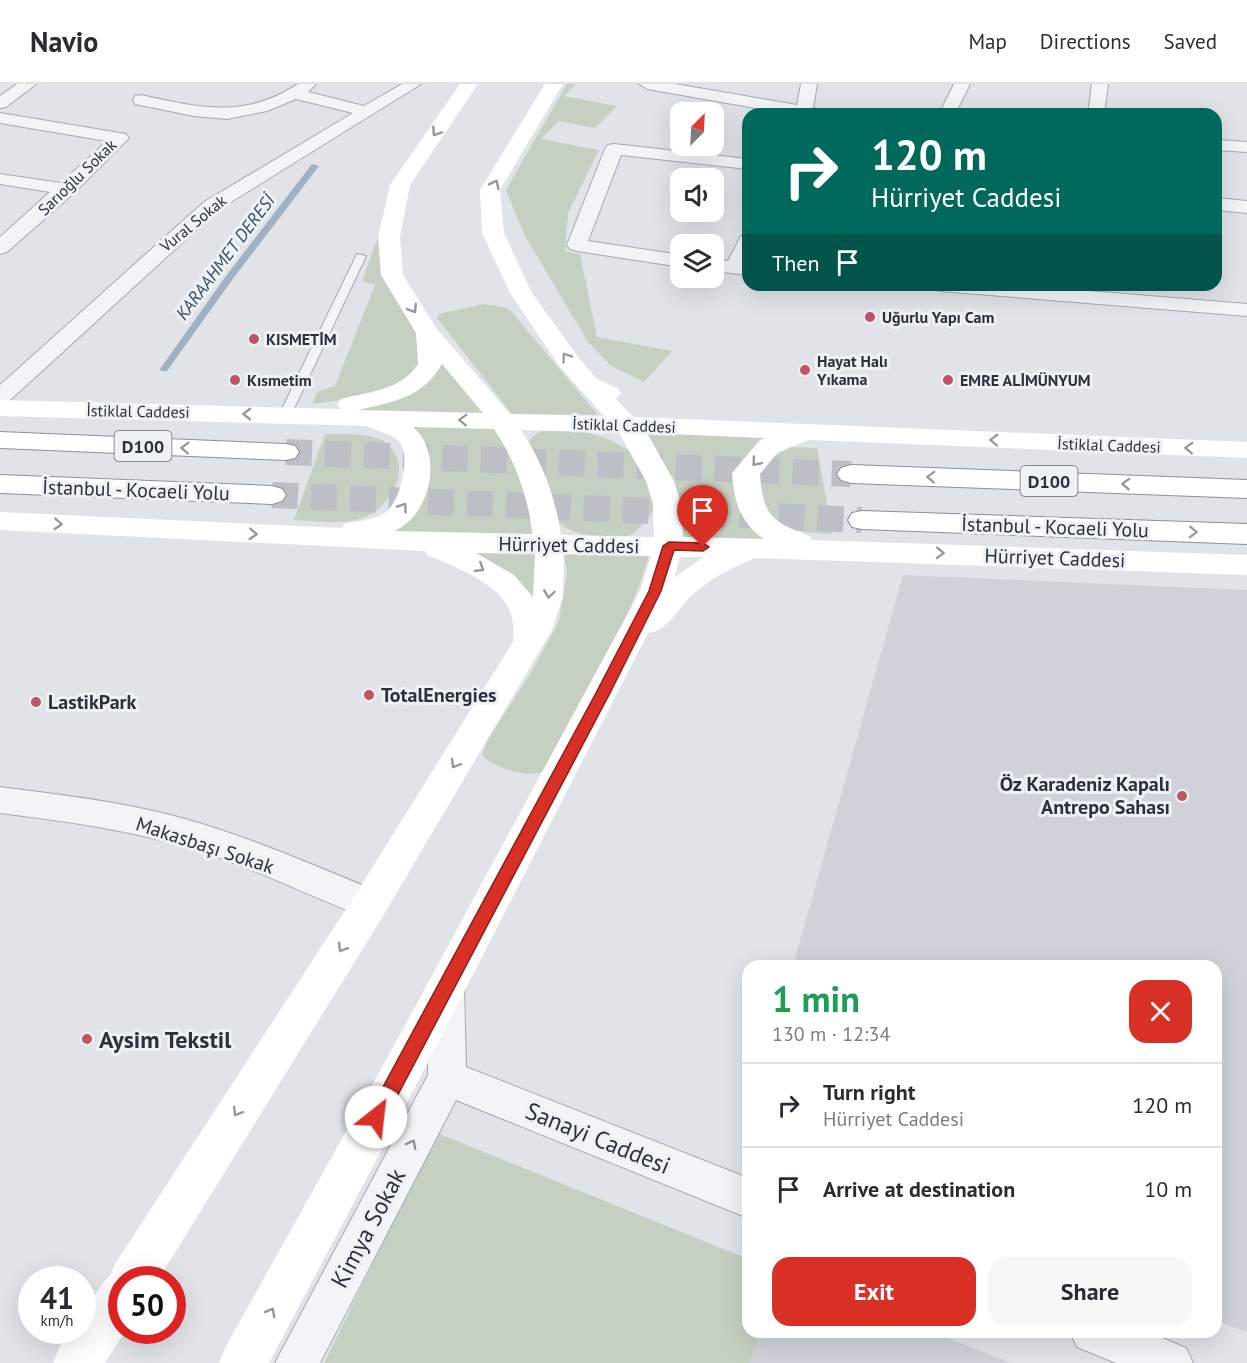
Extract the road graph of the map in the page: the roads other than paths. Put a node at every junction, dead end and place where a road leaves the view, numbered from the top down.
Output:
1 (28, 84) edge
2 (413, 84) edge
3 (469, 84) edge
4 (554, 84) edge
5 (647, 84) edge
6 (809, 84) edge
7 (962, 84) edge
8 (1100, 84) edge
9 (301, 89) edge
10 (141, 99) dead end
11 (0, 103) edge
12 (777, 108) edge
13 (809, 108) edge
14 (950, 108) edge
15 (1097, 108) edge
16 (368, 112) junction
17 (0, 117) edge
18 (1222, 145) edge
19 (1247, 147) edge
20 (742, 163) edge
21 (0, 179) edge
22 (67, 189) junction
23 (1222, 205) edge
24 (1247, 207) edge
25 (0, 248) edge
26 (742, 250) edge
27 (361, 256) dead end
28 (670, 259) edge
29 (732, 268) edge
30 (1013, 291) edge
31 (1247, 310) edge
32 (428, 333) junction
33 (588, 384) junction
34 (0, 397) edge
35 (0, 408) edge
36 (285, 415) junction
37 (366, 417) junction
38 (562, 423) junction
39 (730, 429) junction
40 (804, 433) junction
41 (509, 434) junction
42 (635, 438) junction
43 (0, 441) edge
44 (1247, 450) edge
45 (286, 452) tunnel mouth
46 (851, 474) tunnel mouth
47 (0, 484) edge
48 (1247, 489) edge
49 (272, 495) tunnel mouth
50 (667, 504) junction
51 (862, 520) tunnel mouth
52 (0, 521) edge
53 (546, 529) junction
54 (1247, 534) edge
55 (290, 536) junction
56 (406, 540) junction
57 (0, 542) edge
58 (624, 546) junction
59 (669, 546) junction
60 (766, 548) junction
61 (819, 550) junction
62 (1247, 565) edge
63 (529, 644) junction
64 (618, 664) junction
65 (0, 801) edge
66 (370, 904) junction
67 (446, 988) junction
68 (447, 1078) junction
69 (742, 1196) edge
70 (140, 1266) edge
71 (108, 1316) edge
72 (1107, 1338) edge
73 (77, 1363) edge
74 (243, 1363) edge
75 (297, 1363) edge
76 (1171, 1363) edge

1 - 11 street
2 - 16 street, Vural Sokak
3 -> 32 main road
33 -> 4 main road
5 - 12 street
6 - 13 street
7 - 14 street
8 - 15 street
9 - 10 street
9 - 16 street
16 - 34 street, Vural Sokak
17 - 22 street, Sarıoğlu Sokak
18 - 19 street
20 - 28 street
21 - 22 street
22 - 25 street, Sarıoğlu Sokak
23 - 24 street
26 - 29 street
27 - 36 lane
30 - 31 street
32 - 36 main road
32 - 41 main road
33 - 39 main road
33 - 42 main road
36 -> 35 main road, İstiklal Caddesi
36 - 37 main road, İstiklal Caddesi
41 -> 37 main road, İstiklal Caddesi
55 -> 37 main road
38 - 41 main road
38 - 42 main road, İstiklal Caddesi
38 - 42 main road
39 - 40 main road, İstiklal Caddesi
39 - 42 main road, İstiklal Caddesi
44 -> 40 main road, İstiklal Caddesi
40 -> 61 main road
41 - 53 main road
42 - 50 main road
45 -> 43 main road, D100
48 -> 46 main road, D100
47 - 49 main road, İstanbul - Kocaeli Yolu / D100
50 - 58 main road
50 - 59 main road
51 -> 54 main road, İstanbul - Kocaeli Yolu
52 -> 55 main road, Hürriyet Caddesi
53 - 56 main road, Hürriyet Caddesi
53 - 58 main road, Hürriyet Caddesi
53 -> 63 main road
55 - 56 main road, Hürriyet Caddesi
56 - 57 main road
56 -> 63 main road
58 - 59 main road, Hürriyet Caddesi
59 - 60 main road, Hürriyet Caddesi
59 - 64 main road
60 - 61 main road, Hürriyet Caddesi
60 - 64 main road
61 -> 62 main road, Hürriyet Caddesi
63 -> 66 main road
64 - 67 main road
65 - 66 street, Makasbaşı Sokak
66 -> 70 main road
67 - 68 street, Kimya Sokak
74 -> 67 main road
68 - 69 street, Sanayi Caddesi
75 -> 68 street, Kimya Sokak
71 - 73 main road
72 - 76 street

